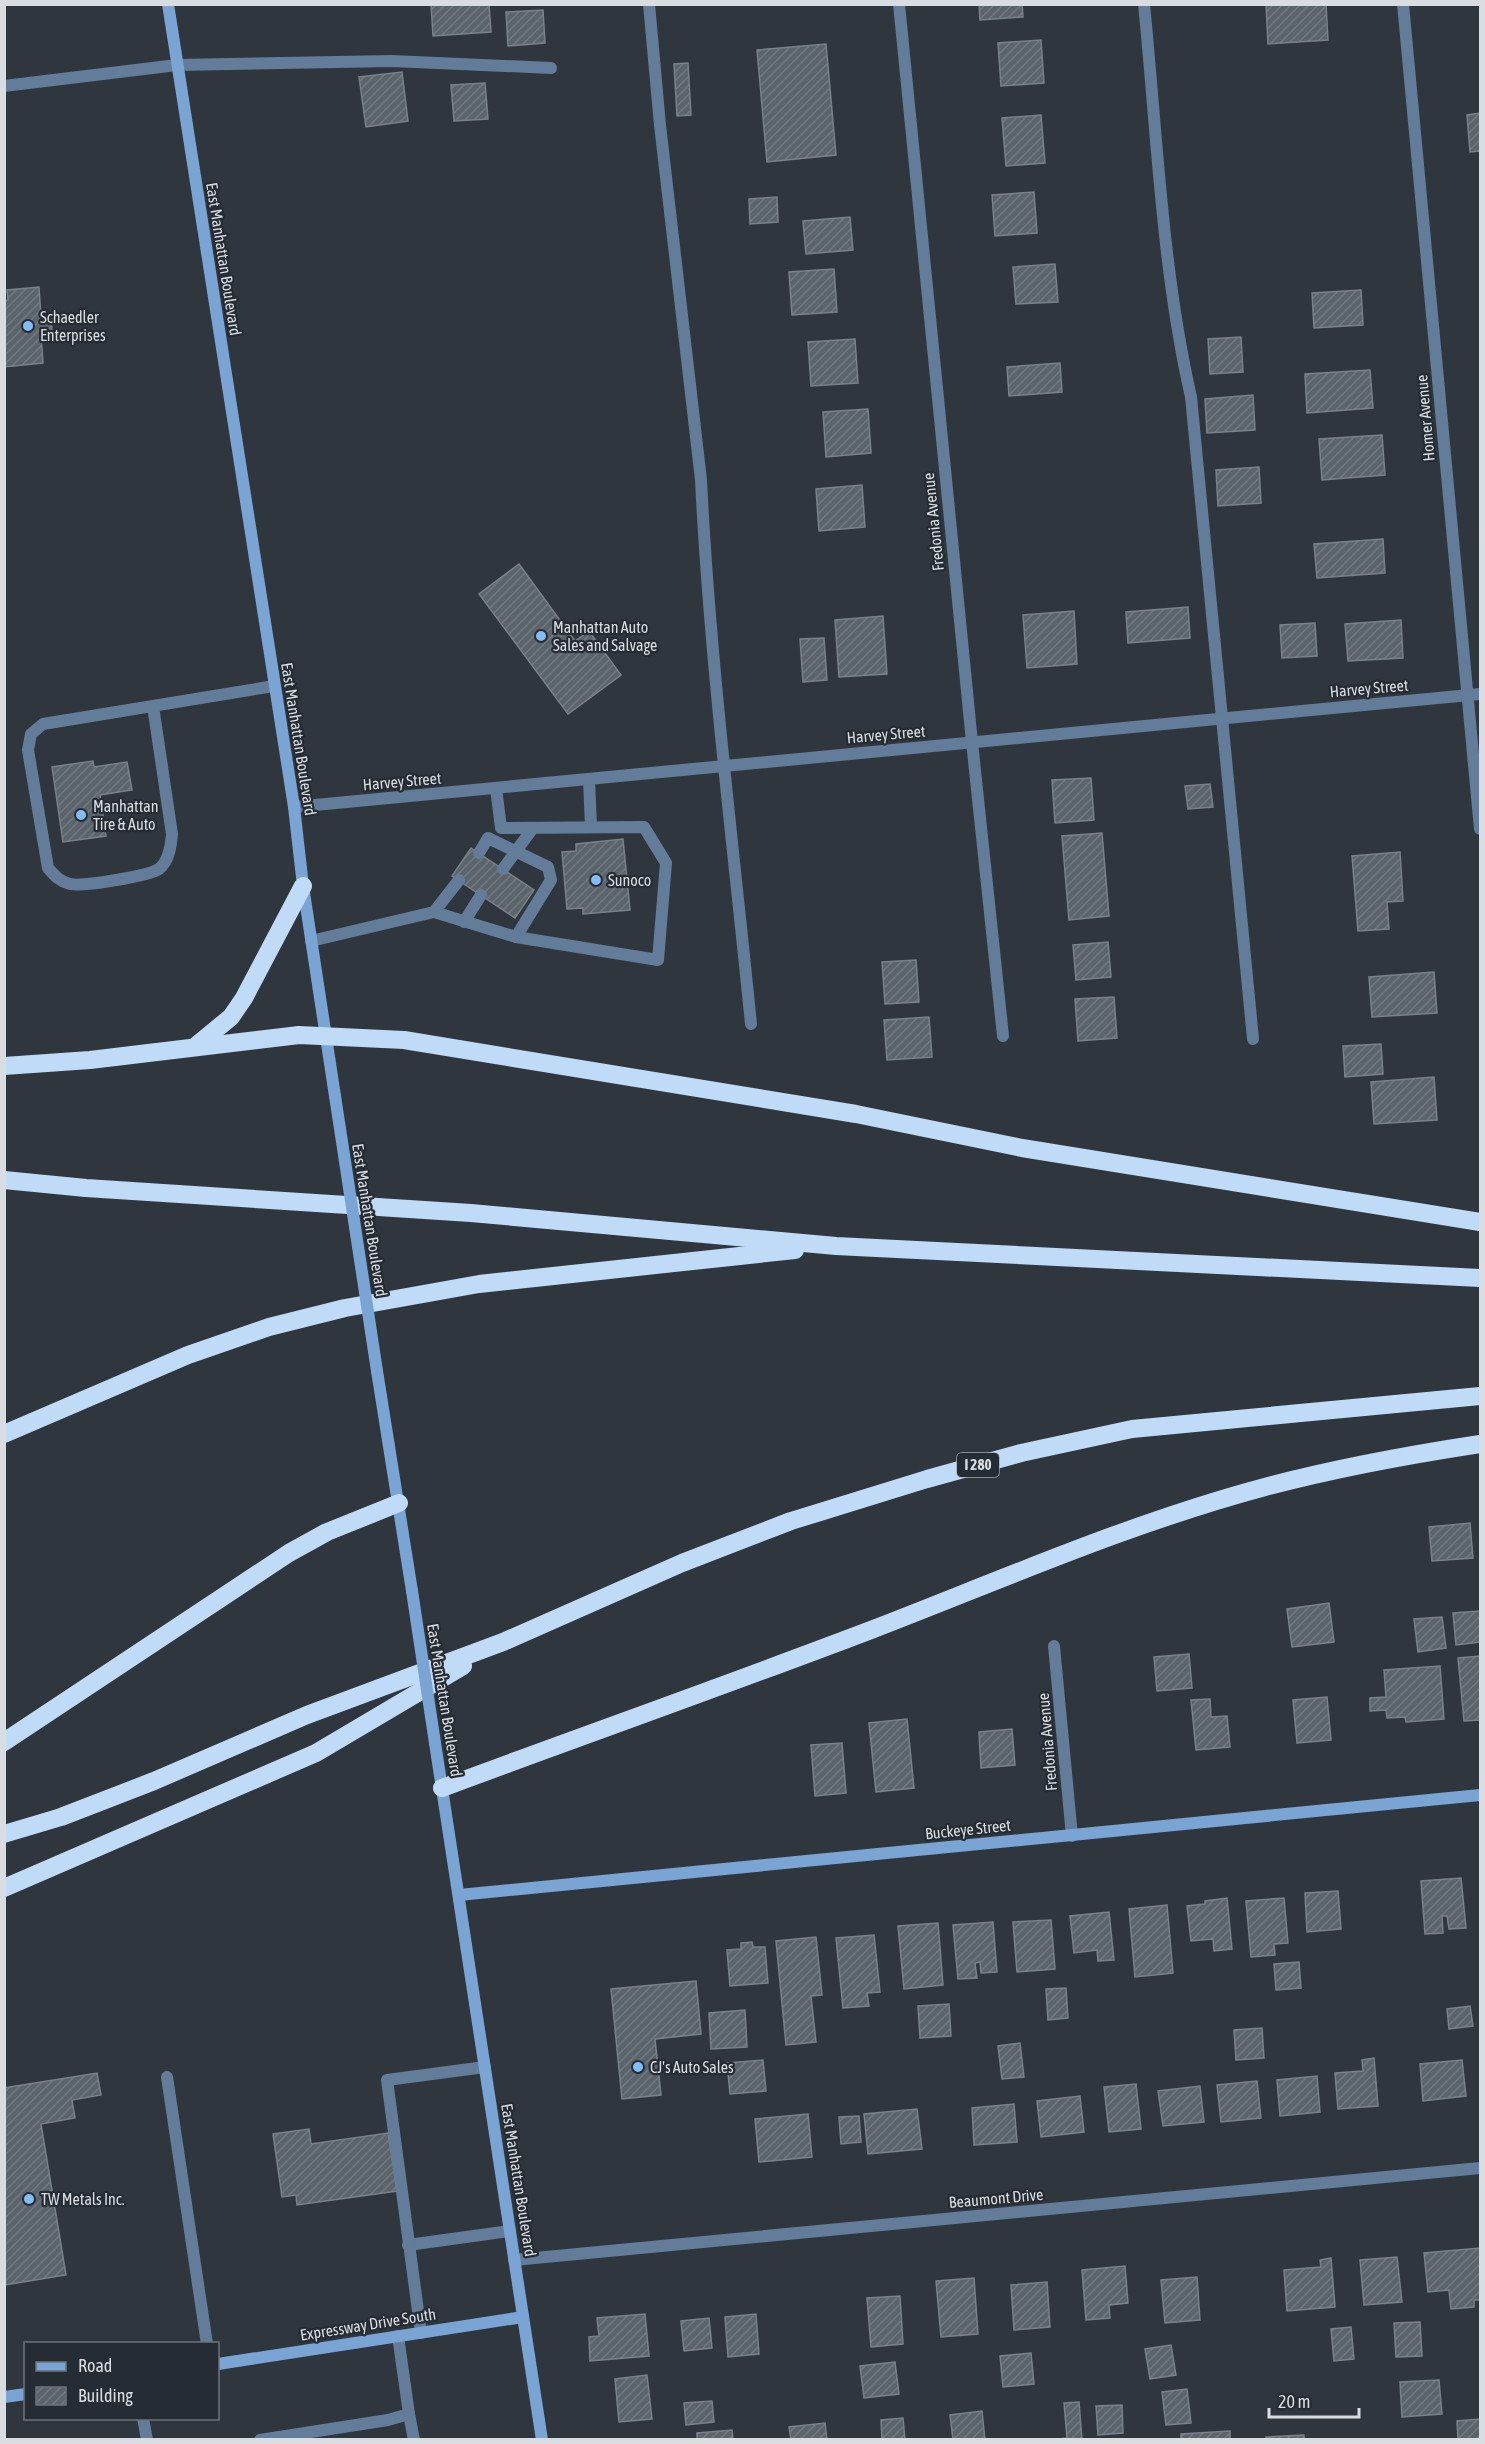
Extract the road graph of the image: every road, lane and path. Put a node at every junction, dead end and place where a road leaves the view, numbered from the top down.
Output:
1 (168, 4) edge
2 (649, 4) edge
3 (899, 4) edge
4 (1144, 4) edge
5 (1403, 4) edge
6 (177, 65) junction
7 (551, 68) dead end
8 (4, 86) edge
9 (274, 686) junction
10 (1480, 694) edge
11 (1467, 695) junction
12 (153, 706) junction
13 (1221, 718) junction
14 (972, 742) junction
15 (725, 766) junction
16 (589, 779) junction
17 (496, 788) junction
18 (294, 807) junction
19 (591, 827) junction
20 (533, 828) junction
21 (1480, 829) edge
22 (516, 852) junction
23 (479, 853) dead end
24 (503, 869) dead end
25 (459, 880) dead end
26 (303, 886) junction
27 (481, 895) dead end
28 (434, 912) junction
29 (464, 922) junction
30 (516, 937) junction
31 (311, 941) junction
32 (751, 1024) dead end
33 (325, 1036) junction
34 (1003, 1036) dead end
35 (1253, 1039) dead end
36 (194, 1047) junction
37 (4, 1066) edge
38 (4, 1180) edge
39 (1480, 1222) edge
40 (836, 1246) junction
41 (1480, 1278) edge
42 (1480, 1396) edge
43 (4, 1434) edge
44 (1480, 1444) edge
45 (399, 1503) junction
46 (503, 1642) junction
47 (1054, 1646) dead end
48 (4, 1742) edge
49 (442, 1788) junction
50 (1480, 1795) edge
51 (4, 1834) edge
52 (1072, 1836) junction
53 (4, 1888) edge
54 (459, 1895) junction
55 (485, 2067) junction
56 (166, 2077) dead end
57 (1480, 2168) edge
58 (510, 2230) junction
59 (408, 2245) junction
60 (514, 2260) junction
61 (523, 2317) junction
62 (421, 2332) junction
63 (398, 2336) junction
64 (207, 2342) edge
65 (219, 2364) edge
66 (24, 2394) edge
67 (4, 2397) edge
68 (410, 2414) junction
69 (143, 2420) edge
70 (147, 2439) edge
71 (260, 2439) edge
72 (414, 2439) edge
73 (543, 2439) edge

1 - 6 street, East Manhattan Boulevard
2 - 15 street
3 - 14 street, Fredonia Avenue
4 - 13 street
5 - 11 street, Homer Avenue
6 - 7 street
6 - 8 street
6 - 9 street, East Manhattan Boulevard
9 - 12 street
9 - 18 street, East Manhattan Boulevard
10 - 11 street, Harvey Street
11 - 13 street, Harvey Street
11 - 21 street, Homer Avenue
12 - 12 street
13 - 14 street, Harvey Street
13 - 35 street
14 - 15 street, Harvey Street
14 - 34 street, Fredonia Avenue
15 - 16 street, Harvey Street
15 - 32 street
16 - 17 street, Harvey Street
16 - 19 street
17 - 18 street, Harvey Street
17 - 20 street
18 - 26 street, East Manhattan Boulevard
19 - 20 street
19 - 30 street
20 - 22 street
22 - 23 street
22 - 24 street
22 - 30 street
25 - 28 street
26 - 31 street, East Manhattan Boulevard
26 - 36 highway
27 - 29 street
28 - 29 street
28 - 31 street
29 - 30 street
31 - 33 street, East Manhattan Boulevard
33 - 36 highway
33 - 39 highway
33 - 45 street, East Manhattan Boulevard, bridge
36 - 37 highway
38 - 40 highway
40 - 41 highway
40 - 43 highway
42 - 46 highway, I 280
44 - 49 highway
45 - 48 highway
45 - 49 street, East Manhattan Boulevard, bridge
46 - 51 highway
46 - 53 highway
47 - 52 street, Fredonia Avenue
49 - 54 street, East Manhattan Boulevard
50 - 52 street, Buckeye Street
52 - 54 street, Buckeye Street
54 - 55 street, East Manhattan Boulevard
55 - 58 street, East Manhattan Boulevard
55 - 59 street
56 - 64 street
57 - 60 street, Beaumont Drive
58 - 59 street
58 - 60 street, East Manhattan Boulevard
59 - 62 street
60 - 61 street, East Manhattan Boulevard
61 - 62 street, Expressway Drive South
61 - 73 street, East Manhattan Boulevard
62 - 63 street, Expressway Drive South
63 - 65 street, Expressway Drive South
63 - 68 street
66 - 67 street
68 - 71 street
68 - 72 street
69 - 70 street

